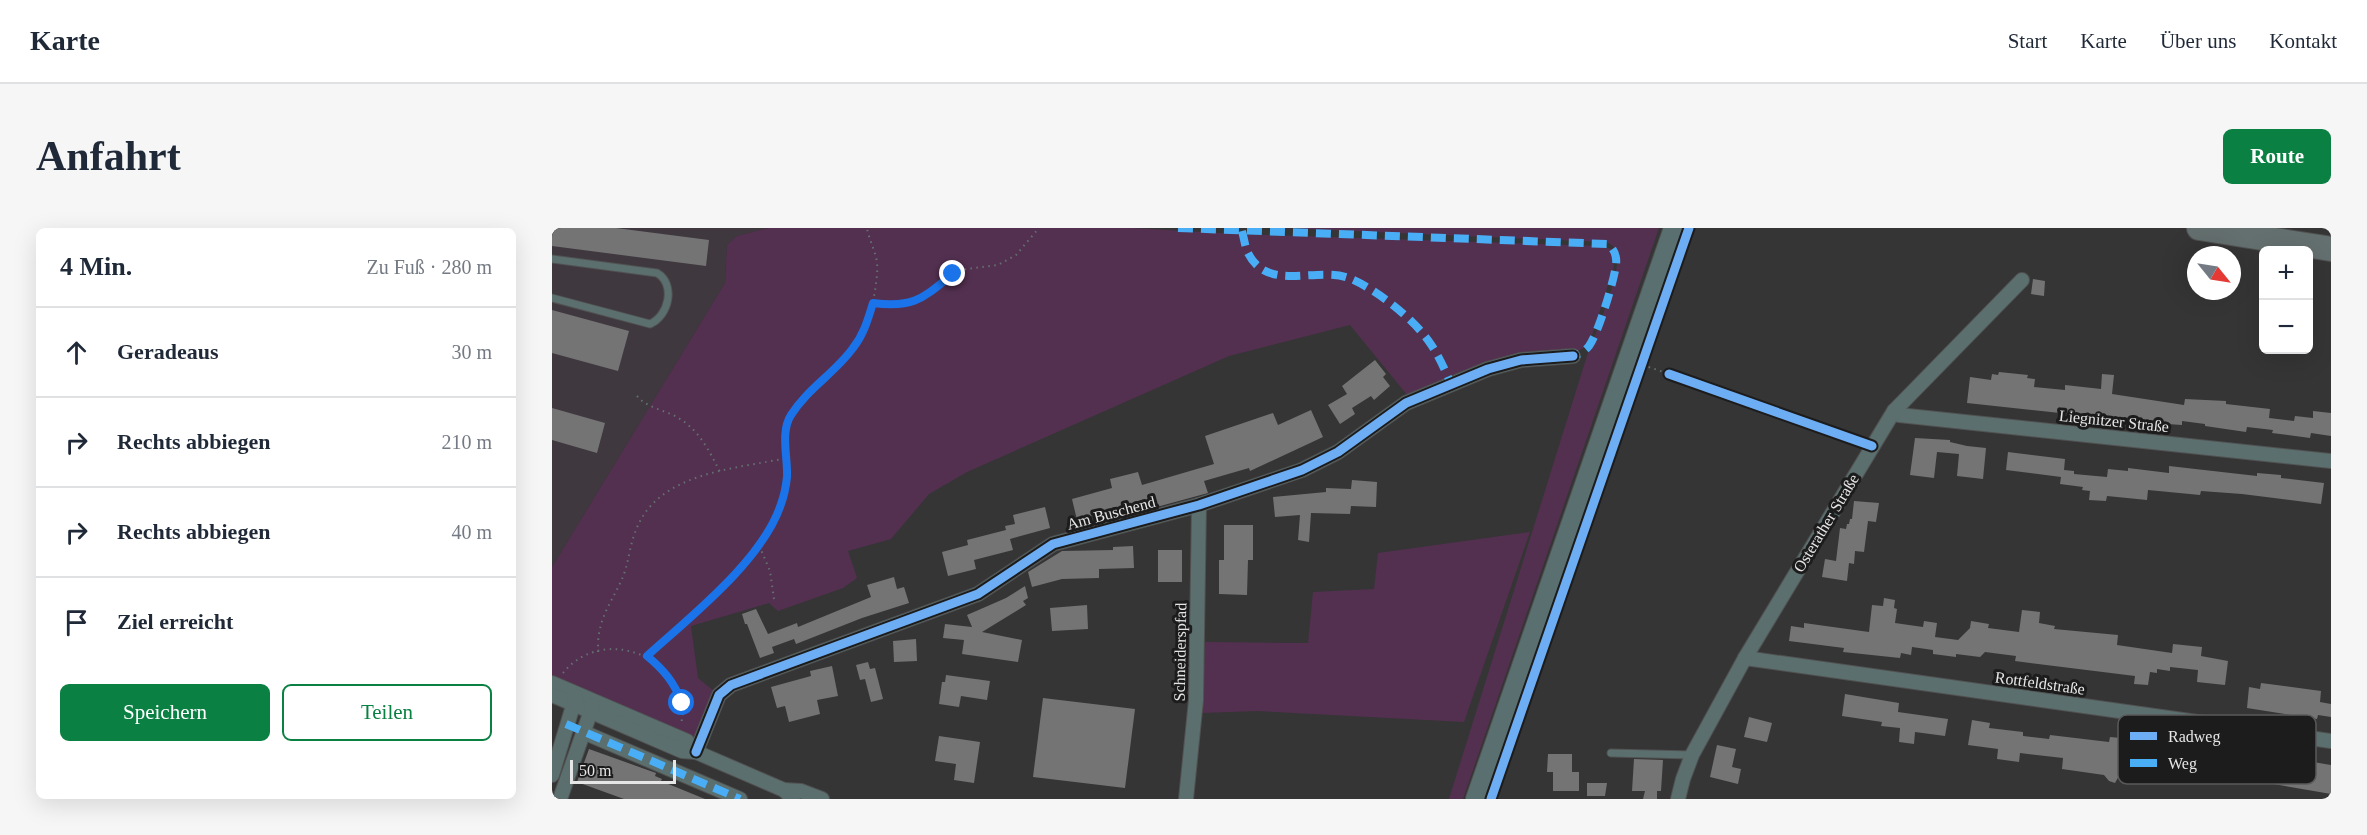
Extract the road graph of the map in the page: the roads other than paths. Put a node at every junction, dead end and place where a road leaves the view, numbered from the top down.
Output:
1 (1673, 228) edge
2 (2199, 228) edge
3 (2331, 249) edge
4 (552, 259) edge
5 (2022, 280) dead end
6 (552, 298) edge
7 (1573, 356) dead end
8 (1894, 411) junction
9 (2331, 461) edge
10 (1199, 505) junction
11 (1745, 658) junction
12 (554, 688) edge
13 (575, 699) junction
14 (592, 706) junction
15 (2147, 715) edge
16 (583, 732) junction
17 (2316, 739) edge
18 (2331, 741) edge
19 (696, 753) junction
20 (1611, 753) dead end
21 (1692, 755) junction
22 (552, 775) edge
23 (721, 795) edge
24 (788, 795) edge
25 (560, 799) edge
26 (740, 799) edge
27 (822, 799) edge
28 (1186, 799) edge
29 (1475, 799) edge
30 (1678, 799) edge

1 - 29 main road
2 - 3 highway
4 - 6 lane
5 - 8 street, Osterather Straße
7 - 10 street, Am Buschend
8 - 9 street, Liegnitzer Straße
8 - 11 street, Osterather Straße
10 - 19 street, Am Buschend
10 - 28 street, Schneiderspfad
11 - 15 street, Rottfeldstraße
11 - 21 street, Osterather Straße
12 - 13 street
13 - 14 street
13 - 22 street
14 - 16 street
14 - 19 street
16 - 23 street
16 - 25 street
17 - 18 street, Rottfeldstraße
19 - 24 street
20 - 21 lane
21 - 30 street, Osterather Straße
23 - 26 street
24 - 27 street

